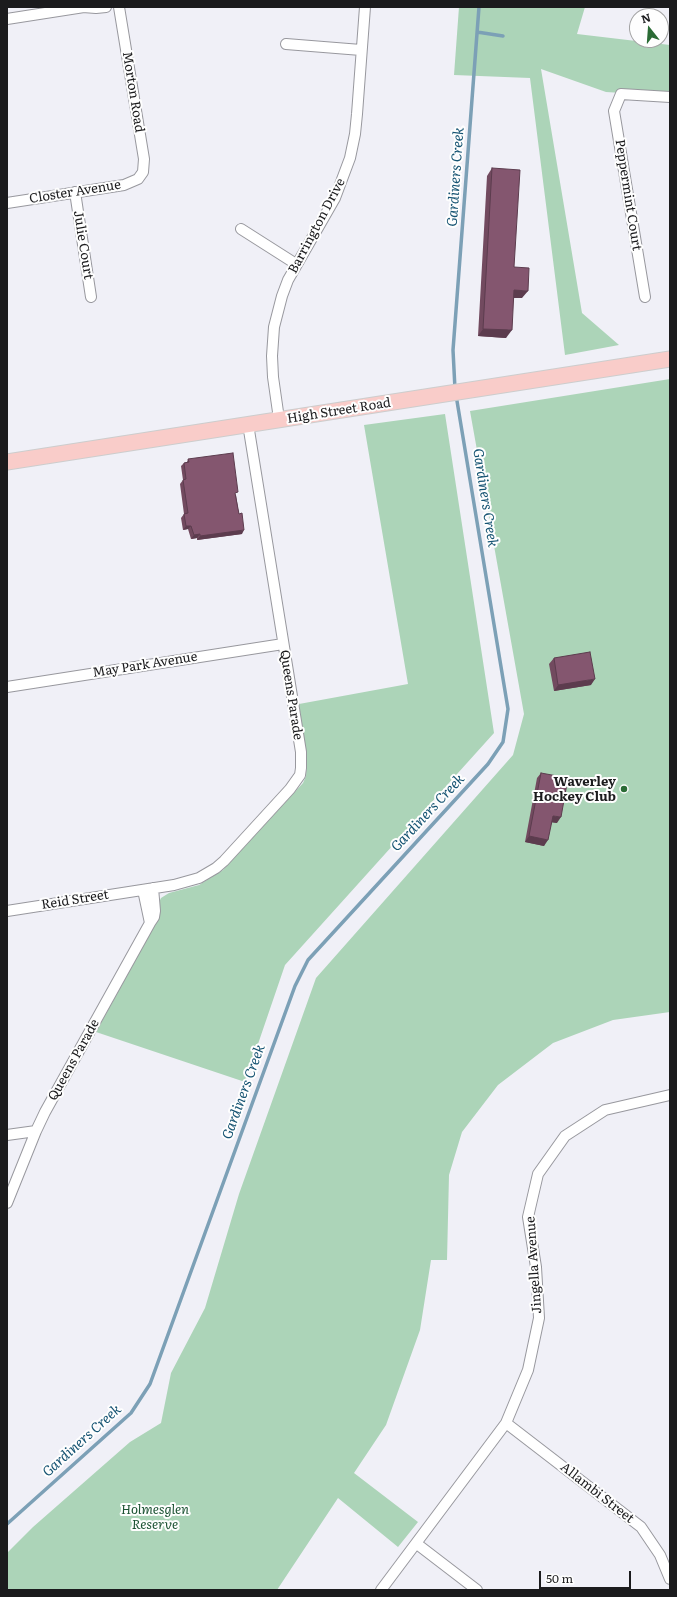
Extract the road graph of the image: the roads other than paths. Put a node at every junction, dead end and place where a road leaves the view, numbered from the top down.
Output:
1 (83, 7) edge
2 (106, 7) edge
3 (120, 7) edge
4 (365, 7) edge
5 (7, 19) edge
6 (286, 44) dead end
7 (361, 50) junction
8 (670, 97) edge
9 (141, 176) joint
10 (75, 192) junction
11 (7, 203) edge
12 (241, 229) dead end
13 (296, 264) junction
14 (91, 297) dead end
15 (645, 297) dead end
16 (670, 359) edge
17 (279, 420) junction
18 (248, 424) junction
19 (7, 462) edge
20 (283, 644) junction
21 (7, 687) edge
22 (148, 889) junction
23 (7, 911) edge
24 (670, 1095) edge
25 (36, 1131) junction
26 (7, 1135) edge
27 (7, 1202) edge
28 (506, 1423) junction
29 (417, 1544) junction
30 (670, 1579) edge
31 (381, 1590) edge
32 (477, 1590) edge

1 - 2 street
1 - 5 street
3 - 9 street, Morton Road
4 - 7 street, Barrington Drive
6 - 7 street
7 - 13 street, Barrington Drive
8 - 15 street, Peppermint Court
9 - 10 street, Closter Avenue
10 - 11 street, Closter Avenue
10 - 14 street, Julie Court
12 - 13 street
13 - 17 street, Barrington Drive
16 - 17 main road, High Street Road
17 - 18 main road, High Street Road
18 - 19 main road, High Street Road
18 - 20 street, Queens Parade
20 - 21 street, May Park Avenue
20 - 22 street, Queens Parade
22 - 23 street, Reid Street
22 - 25 street, Queens Parade
24 - 28 street, Jingella Avenue
25 - 26 street
25 - 27 street, Queens Parade
28 - 29 street, Jingella Avenue
28 - 30 street, Allambi Street
29 - 31 street, Jingella Avenue
29 - 32 street

